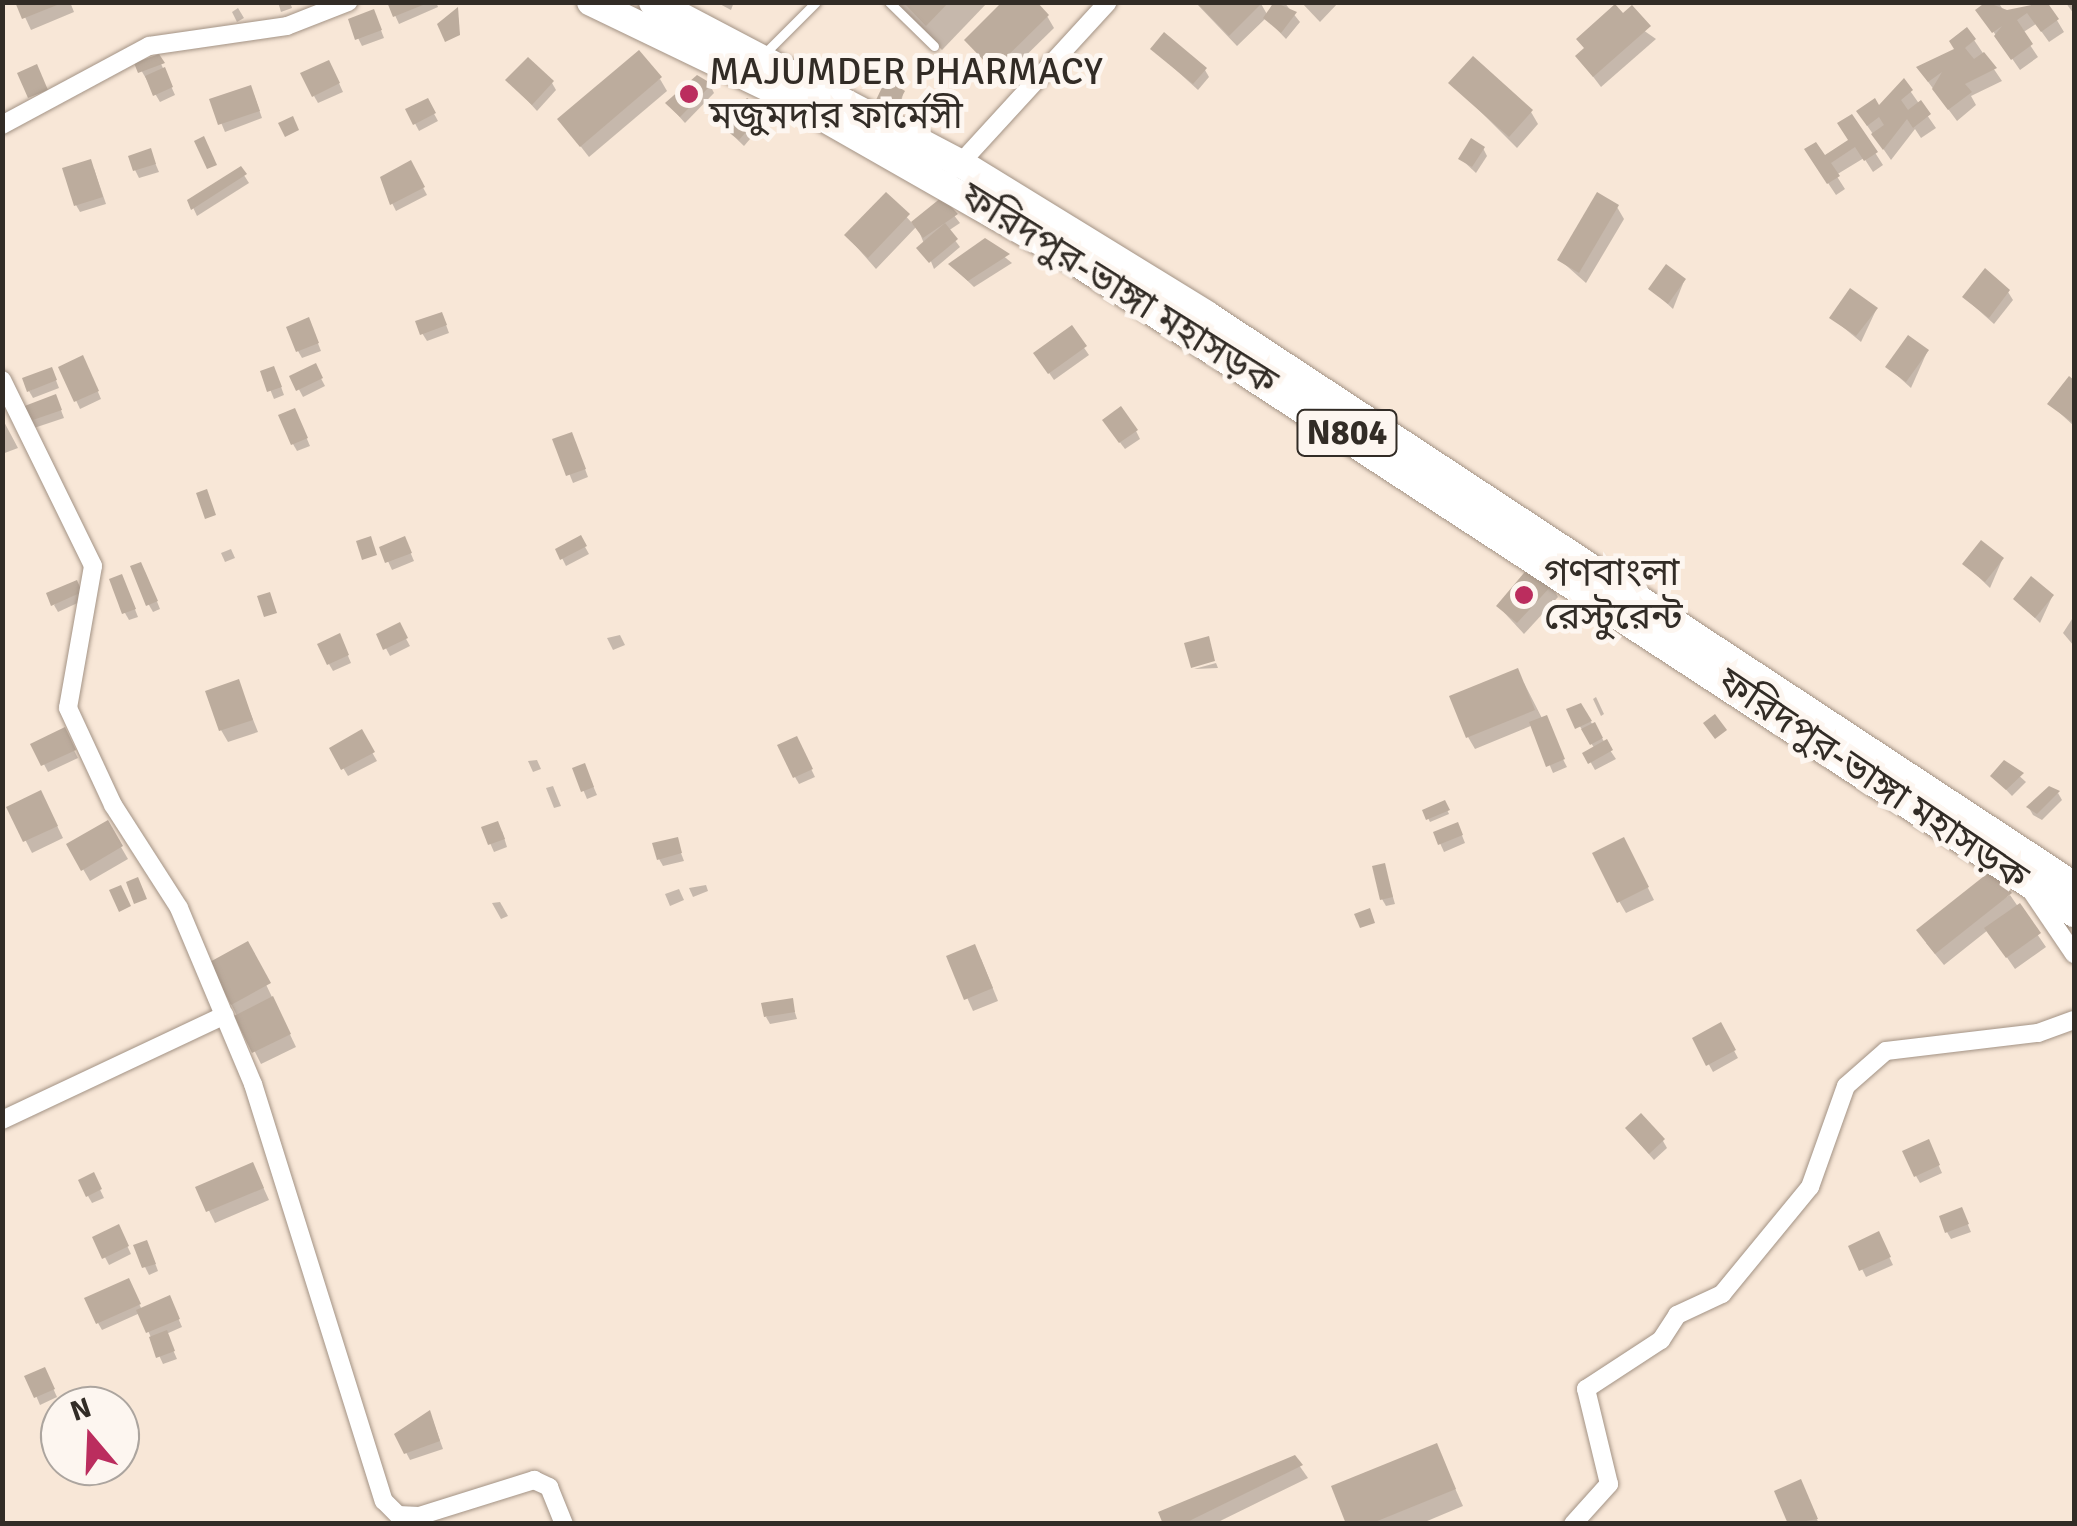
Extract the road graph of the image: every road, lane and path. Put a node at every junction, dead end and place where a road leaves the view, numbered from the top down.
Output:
1 (348, 2) edge
2 (591, 2) edge
3 (654, 2) edge
4 (816, 2) edge
5 (889, 2) edge
6 (1108, 2) edge
7 (934, 46) dead end
8 (754, 67) junction
9 (2, 125) edge
10 (952, 172) junction
11 (2, 380) edge
12 (2031, 871) junction
13 (2074, 886) edge
14 (2074, 913) edge
15 (2074, 954) edge
16 (225, 1015) junction
17 (2074, 1020) edge
18 (2, 1120) edge
19 (564, 1524) edge
20 (1573, 1524) edge

1 - 9 street
2 - 8 highway, ফরিদপুর-ভাঙ্গা মহাসড়ক / N804
3 - 8 highway, ফরিদপুর-ভাঙ্গা মহাসড়ক / N804
4 - 8 lane
5 - 7 lane
6 - 10 street
8 - 10 highway, ফরিদপুর-ভাঙ্গা মহাসড়ক / N804
10 - 12 highway, ফরিদপুর-ভাঙ্গা মহাসড়ক / N804
11 - 16 street
12 - 13 highway, ফরিদপুর-ভাঙ্গা মহাসড়ক / N804
12 - 14 highway, ফরিদপুর-ভাঙ্গা মহাসড়ক / N804
12 - 15 street
16 - 18 street
16 - 19 street
17 - 20 street

